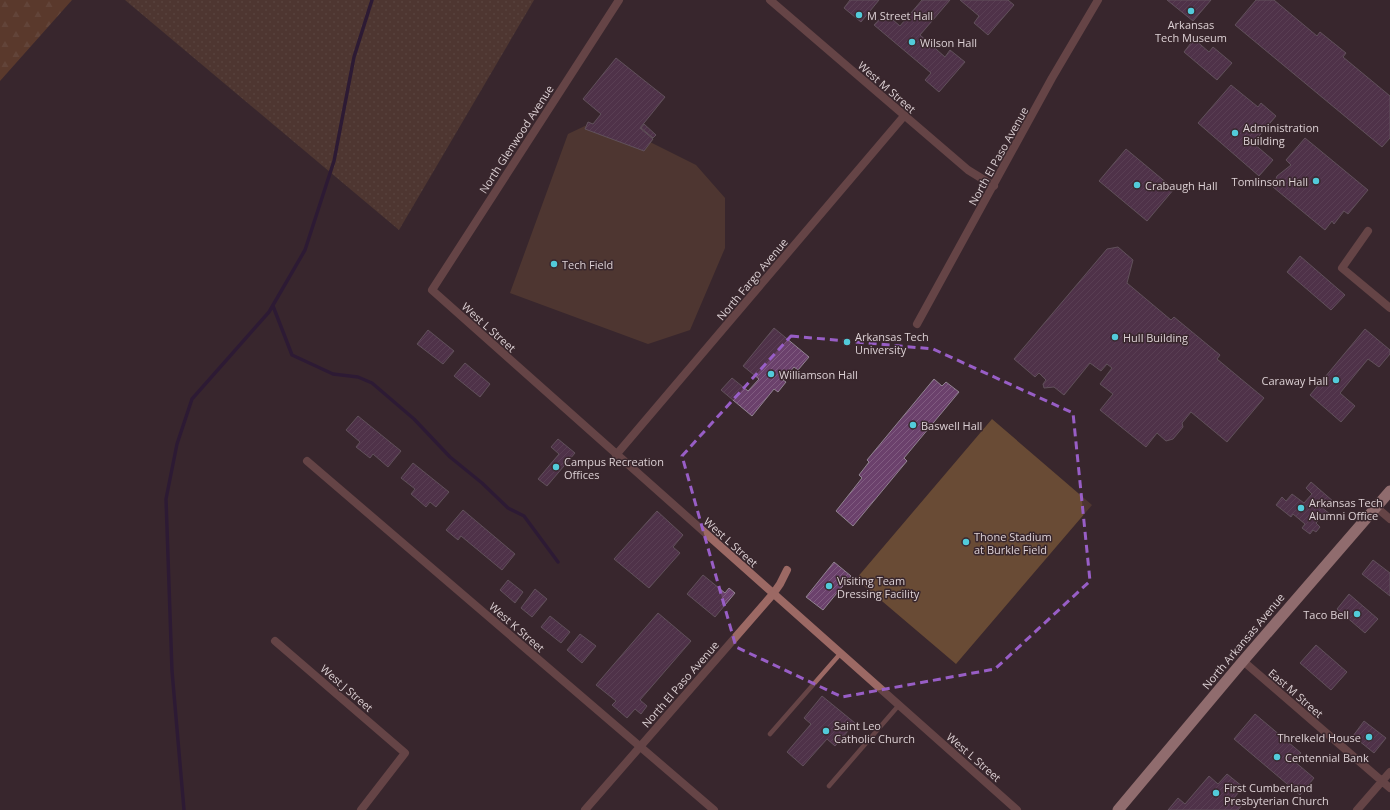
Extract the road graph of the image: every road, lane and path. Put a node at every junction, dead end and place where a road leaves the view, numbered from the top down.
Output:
1 (619, 0) edge
2 (770, 0) edge
3 (1098, 0) edge
4 (904, 116) junction
5 (994, 186) junction
6 (1368, 232) dead end
7 (432, 290) joint
8 (1390, 308) edge
9 (917, 324) dead end
10 (616, 455) junction
11 (307, 461) dead end
12 (1390, 490) edge
13 (1376, 507) junction
14 (1390, 519) edge
15 (787, 570) dead end
16 (773, 594) junction
17 (275, 641) dead end
18 (840, 654) junction
19 (1243, 661) junction
20 (899, 705) junction
21 (770, 734) dead end
22 (640, 746) junction
23 (1390, 772) edge
24 (1382, 781) junction
25 (829, 786) dead end
26 (1390, 788) edge
27 (361, 810) edge
28 (585, 810) edge
29 (714, 810) edge
30 (1017, 810) edge
31 (1118, 810) edge
32 (1357, 810) edge

1 - 7 street, North Glenwood Avenue
2 - 4 street, West M Street
3 - 5 street, North El Paso Avenue
4 - 5 street, West M Street
4 - 10 street, North Fargo Avenue
5 - 9 street, North El Paso Avenue
6 - 8 street
7 - 10 street, West L Street
10 - 16 street, West L Street
11 - 22 street, West K Street
12 - 13 highway, North Arkansas Avenue
13 - 14 street
13 - 19 highway, North Arkansas Avenue
15 - 16 street, North El Paso Avenue
16 - 18 street, West L Street
16 - 22 street, North El Paso Avenue
17 - 27 street, West J Street
18 - 20 street, West L Street
18 - 21 lane
19 - 24 street, East M Street
19 - 31 highway, North Arkansas Avenue
20 - 25 lane
20 - 30 street, West L Street
22 - 28 street, North El Paso Avenue
22 - 29 street, West K Street
23 - 24 street
24 - 26 street, East M Street
24 - 32 street

